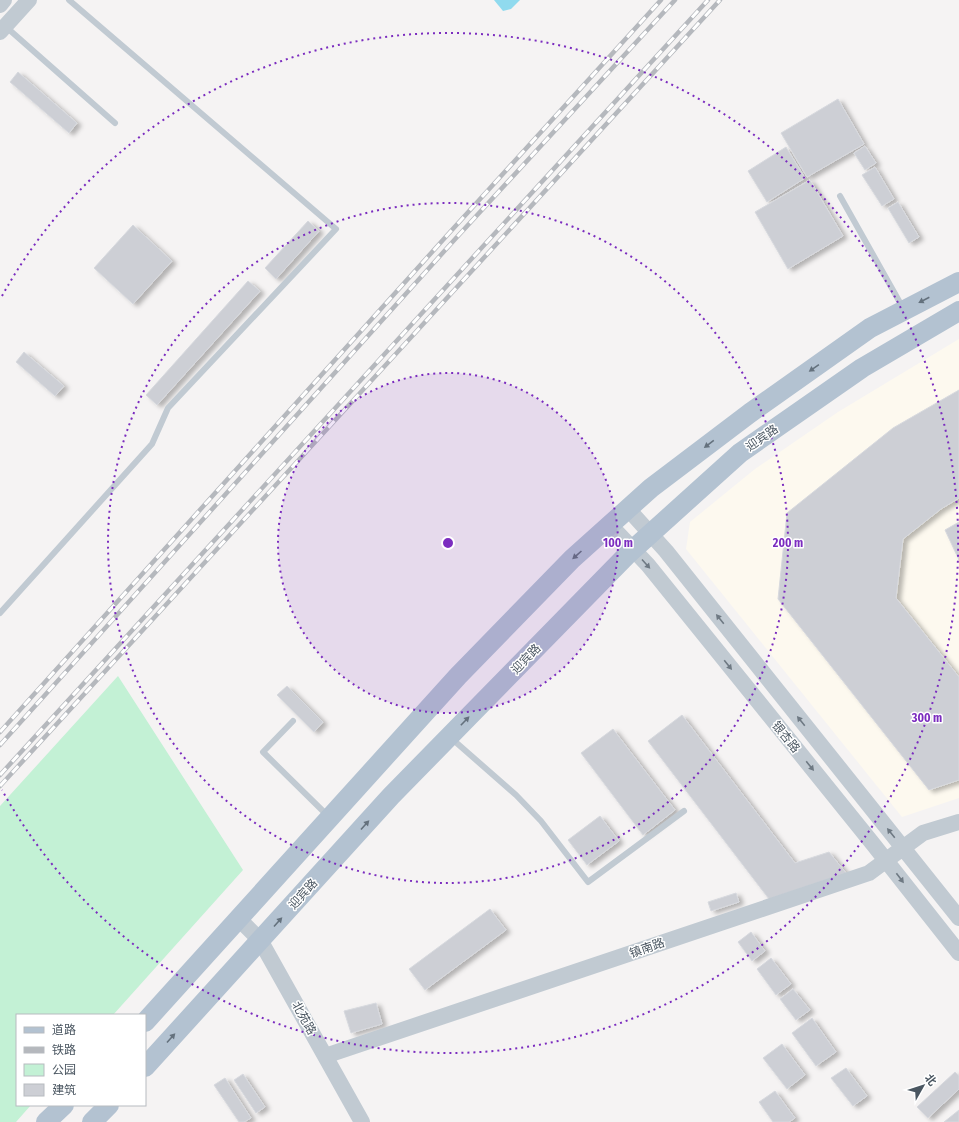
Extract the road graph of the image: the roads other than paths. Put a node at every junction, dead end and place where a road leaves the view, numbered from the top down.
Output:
1 (4, 0) edge
2 (29, 0) edge
3 (69, 0) edge
4 (0, 5) edge
5 (3, 29) edge
6 (115, 123) dead end
7 (840, 196) dead end
8 (959, 282) edge
9 (904, 310) junction
10 (959, 311) edge
11 (628, 509) junction
12 (610, 525) junction
13 (650, 534) junction
14 (633, 549) junction
15 (0, 613) edge
16 (293, 721) dead end
17 (449, 737) junction
18 (684, 811) dead end
19 (330, 818) junction
20 (959, 822) edge
21 (903, 849) junction
22 (886, 861) junction
23 (959, 918) edge
24 (239, 919) junction
25 (260, 940) junction
26 (959, 953) edge
27 (146, 1021) edge
28 (325, 1056) junction
29 (146, 1066) edge
30 (63, 1106) edge
31 (108, 1106) edge
32 (46, 1122) edge
33 (92, 1122) edge
34 (362, 1122) edge

1 - 4 street
2 - 5 street
3 - 15 lane
5 - 6 lane
7 - 9 lane
8 -> 9 main road
9 -> 11 main road
10 - 13 main road, 迎宾路
11 - 12 main road
11 - 13 street, 银杏路
12 - 14 street, 银杏路
12 -> 19 main road
13 - 14 main road, 迎宾路
21 -> 13 street, 银杏路
17 -> 14 main road, 迎宾路
14 -> 22 street, 银杏路
16 - 19 lane
17 - 18 lane
25 -> 17 main road, 迎宾路
19 - 24 main road
20 - 21 street, 镇南路
21 - 22 street, 镇南路
21 - 23 street, 银杏路
22 -> 26 street, 银杏路
22 - 28 street, 镇南路
24 - 25 street, 北苑路
24 - 27 main road
25 - 28 street, 北苑路
29 -> 25 main road, 迎宾路
28 - 34 street, 北苑路
30 - 32 main road
31 - 33 main road

